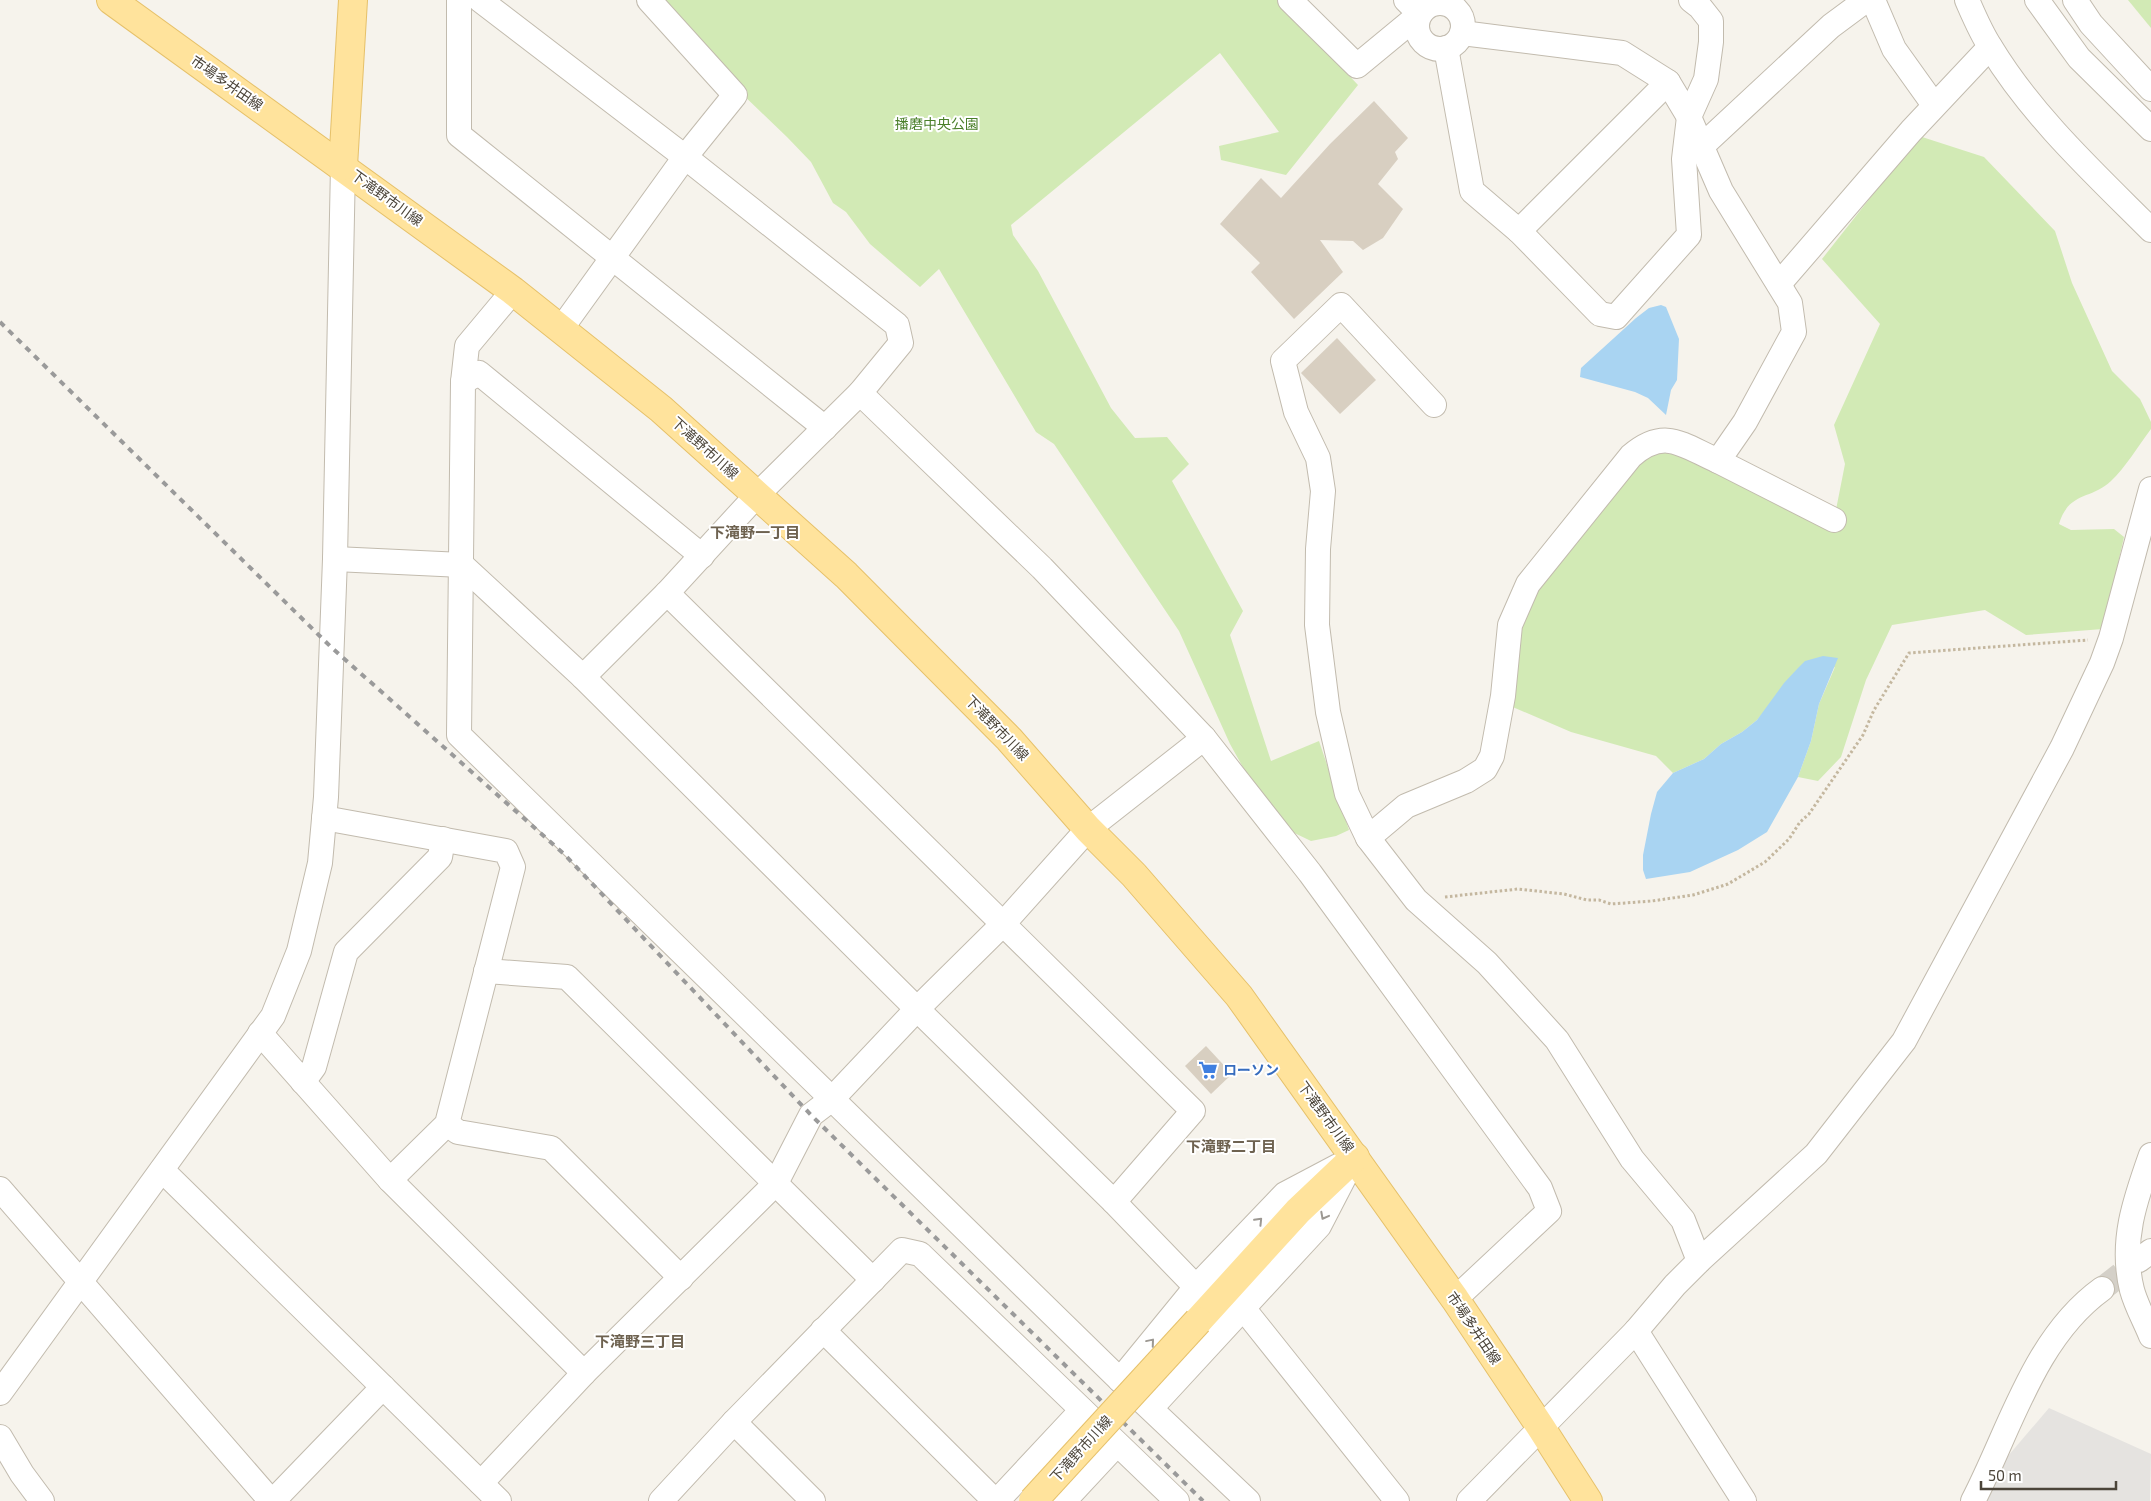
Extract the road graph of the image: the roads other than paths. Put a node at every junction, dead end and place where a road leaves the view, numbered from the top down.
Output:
1 (111, 0) edge
2 (352, 0) edge
3 (459, 0) edge
4 (480, 0) edge
5 (650, 0) edge
6 (1290, 0) edge
7 (1691, 0) edge
8 (1866, 0) edge
9 (1872, 0) edge
10 (1966, 0) edge
11 (2037, 0) edge
12 (2075, 0) edge
13 (1441, 2) edge
14 (1413, 7) edge
15 (1454, 41) junction
16 (1990, 47) junction
17 (1668, 82) junction
18 (2151, 89) edge
19 (1934, 105) junction
20 (1689, 117) junction
21 (2151, 130) edge
22 (1702, 146) junction
23 (685, 157) junction
24 (343, 166) junction
25 (2151, 230) edge
26 (1519, 231) junction
27 (612, 257) junction
28 (1779, 284) junction
29 (513, 291) junction
30 (561, 328) junction
31 (463, 382) junction
32 (860, 393) junction
33 (1434, 405) dead end
34 (825, 428) junction
35 (1718, 461) junction
36 (2151, 489) edge
37 (757, 495) junction
38 (1834, 520) dead end
39 (702, 556) junction
40 (334, 559) junction
41 (462, 565) junction
42 (667, 594) junction
43 (583, 677) junction
44 (1204, 738) junction
45 (324, 818) junction
46 (1088, 829) junction
47 (1368, 838) junction
48 (443, 839) junction
49 (1004, 923) junction
50 (486, 971) junction
51 (917, 1009) junction
52 (260, 1033) junction
53 (303, 1082) junction
54 (832, 1099) junction
55 (447, 1124) junction
56 (2151, 1156) edge
57 (1355, 1157) junction
58 (162, 1170) junction
59 (390, 1180) junction
60 (776, 1183) junction
61 (0, 1189) edge
62 (1114, 1202) junction
63 (1699, 1261) junction
64 (681, 1278) junction
65 (873, 1280) junction
66 (80, 1282) junction
67 (1196, 1287) junction
68 (2102, 1289) tunnel mouth
69 (1455, 1299) junction
70 (1244, 1308) junction
71 (823, 1330) junction
72 (1636, 1331) junction
73 (2151, 1336) edge
74 (584, 1374) junction
75 (1120, 1380) junction
76 (383, 1387) junction
77 (0, 1393) edge
78 (1151, 1408) junction
79 (1082, 1410) junction
80 (734, 1422) junction
81 (1540, 1426) junction
82 (0, 1436) edge
83 (1117, 1444) junction
84 (481, 1482) junction
85 (1976, 1495) edge
86 (42, 1501) edge
87 (272, 1501) edge
88 (499, 1501) edge
89 (662, 1501) edge
90 (813, 1501) edge
91 (996, 1501) edge
92 (1033, 1501) edge
93 (1064, 1501) edge
94 (1177, 1501) edge
95 (1248, 1501) edge
96 (1397, 1501) edge
97 (1468, 1501) edge
98 (1588, 1501) edge
99 (1744, 1501) edge

1 - 24 main road, 市場多井田線
2 - 24 main road, 下滝野市川線
3 - 27 street
4 - 23 street
5 - 23 street
6 - 14 street
7 - 20 street
8 - 22 street
9 - 19 street
10 - 16 street
11 - 21 street
12 - 18 street
13 - 14 street
13 - 15 street
14 - 15 street
15 - 17 street
15 - 26 street
16 - 19 street
16 - 25 street
17 - 20 street
17 - 26 street
19 - 28 street
20 - 22 street
20 - 26 street
22 - 28 street
23 - 27 street
23 - 32 street
24 - 29 main road, 下滝野市川線
24 - 40 street
27 - 30 street
27 - 34 street
28 - 35 street
29 - 30 main road, 下滝野市川線
29 - 31 street
30 - 37 main road, 下滝野市川線
31 - 39 street
31 - 41 street
32 - 34 street
32 - 44 street
33 - 47 street
34 - 37 street
35 - 38 street
35 - 47 street
36 - 63 street
37 - 39 street
37 - 46 main road, 下滝野市川線
39 - 42 street
40 - 41 street
40 - 45 street
41 - 43 street
41 - 54 street
42 - 43 street
42 - 49 street
43 - 51 street
44 - 46 street
44 - 69 street
45 - 48 street
45 - 52 street
46 - 49 street
46 - 57 main road, 下滝野市川線
47 - 63 street
48 - 50 street
48 - 53 street
49 - 51 street
49 - 62 street
50 - 55 street
50 - 60 street
51 - 54 street
51 - 62 street
52 - 53 street
52 - 58 street
53 - 59 street
54 - 60 street
54 - 75 street
55 - 59 street
55 - 64 street
56 - 73 street
67 -> 57 street
57 - 69 main road, 市場多井田線
57 -> 70 street
57 - 92 main road, 下滝野市川線, bridge
58 - 66 street
58 - 76 street
59 - 74 street
60 - 64 street
60 - 65 street
61 - 66 street
62 - 67 street
63 - 72 street
64 - 74 street
65 - 71 street
65 - 79 street
66 - 77 street
66 - 87 street
75 -> 67 street
68 - 85 street
69 - 81 main road, 市場多井田線
70 - 78 street
70 - 96 street
71 - 80 street
71 - 91 street
72 - 81 street
72 - 99 street
74 - 84 street
75 - 78 street
76 - 84 street
76 - 87 street
78 - 95 street
79 - 83 street
79 - 91 street
80 - 89 street
80 - 90 street
81 - 97 street
81 - 98 main road, 市場多井田線
82 - 86 street
83 - 93 street
83 - 94 street
84 - 88 street

